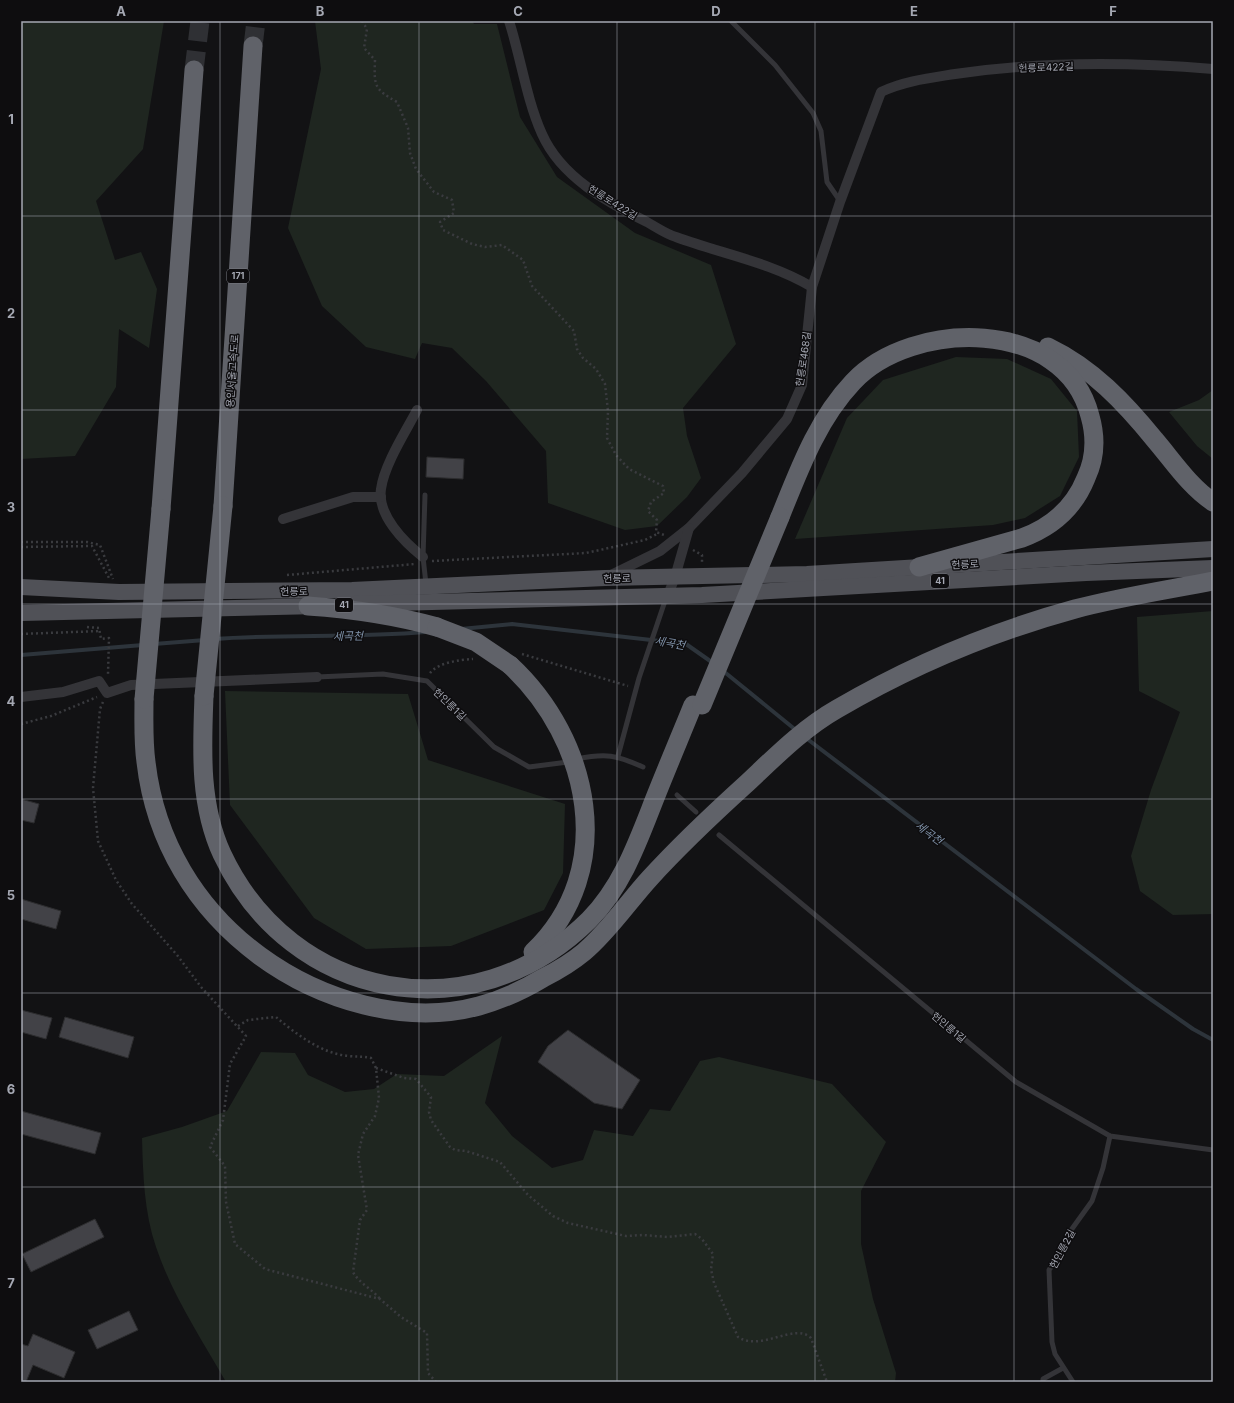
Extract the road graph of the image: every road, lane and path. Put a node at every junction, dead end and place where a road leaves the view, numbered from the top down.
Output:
1 (362, 21) edge
2 (509, 21) edge
3 (731, 21) edge
4 (253, 46) tunnel mouth
5 (1213, 69) edge
6 (194, 70) tunnel mouth
7 (882, 92) joint
8 (840, 202) junction
9 (812, 287) junction
10 (417, 410) dead end
11 (425, 495) dead end
12 (381, 497) junction
13 (1213, 502) edge
14 (774, 517) junction
15 (283, 519) dead end
16 (689, 528) junction
17 (659, 533) junction
18 (674, 540) junction
19 (21, 542) edge
20 (684, 545) junction
21 (21, 547) edge
22 (1213, 549) edge
23 (423, 559) junction
24 (919, 567) junction
25 (1213, 568) edge
26 (283, 575) dead end
27 (675, 577) junction
28 (701, 577) junction
29 (605, 578) junction
30 (1213, 581) edge
31 (115, 586) junction
32 (426, 586) junction
33 (21, 587) edge
34 (668, 595) junction
35 (308, 606) junction
36 (21, 613) edge
37 (21, 634) edge
38 (317, 677) joint
39 (107, 680) dead end
40 (107, 693) junction
41 (21, 697) edge
42 (697, 705) junction
43 (21, 724) edge
44 (618, 756) junction
45 (576, 760) dead end
46 (569, 761) dead end
47 (643, 767) dead end
48 (677, 795) dead end
49 (696, 812) dead end
50 (719, 835) dead end
51 (506, 975) junction
52 (527, 987) junction
53 (238, 1026) junction
54 (376, 1068) junction
55 (1110, 1136) junction
56 (1213, 1150) edge
57 (380, 1299) junction
58 (1063, 1368) junction
59 (436, 1382) edge
60 (827, 1382) edge
61 (1043, 1382) edge
62 (1073, 1382) edge

1 - 17 path
2 - 9 street, 헌릉로422길
3 - 8 lane
4 - 51 highway, 용인서울고속도로 / 171, bridge
5 - 7 street, 헌릉로422길
6 - 52 highway, bridge
7 - 8 street, 헌릉로468길
8 - 9 street, 헌릉로468길
9 - 16 street, 헌릉로468길
10 - 12 street
11 - 23 lane
12 - 15 street
12 - 23 street
13 - 14 highway
14 - 24 highway
14 - 42 highway
16 - 18 street, 헌릉로468길
16 - 20 street, 헌릉로468길
17 - 18 path
17 - 23 path
18 - 29 street, 헌릉로468길
19 - 31 path
20 - 27 street, 헌릉로468길
20 - 28 path
21 - 31 path
22 - 24 main road, 헌릉로 / 41
23 - 26 path
23 - 32 lane
24 - 28 main road, 헌릉로 / 41
25 - 34 main road, 헌릉로 / 41
27 - 28 main road, 헌릉로 / 41
27 - 29 main road, 헌릉로 / 41
27 - 34 street, 헌릉로468길
29 - 32 main road, 헌릉로 / 41
30 - 52 highway
31 - 32 main road, 헌릉로 / 41
31 - 33 main road, 헌릉로 / 41
34 - 35 main road, 헌릉로 / 41
34 - 44 lane
35 - 36 main road, 헌릉로 / 41
35 - 51 highway, bridge
37 - 39 path
38 - 40 street
38 - 46 lane, 헌인릉1길
40 - 41 street
40 - 43 path
40 - 53 path
42 - 51 highway
42 - 52 highway
44 - 45 lane
44 - 47 lane
48 - 49 lane
50 - 55 lane, 헌인릉1길
53 - 54 path
53 - 57 path
54 - 57 path
54 - 60 path
55 - 56 lane, 헌인릉1길
55 - 58 lane, 헌인릉2길
57 - 59 path
58 - 61 lane
58 - 62 lane, 헌인릉2길

